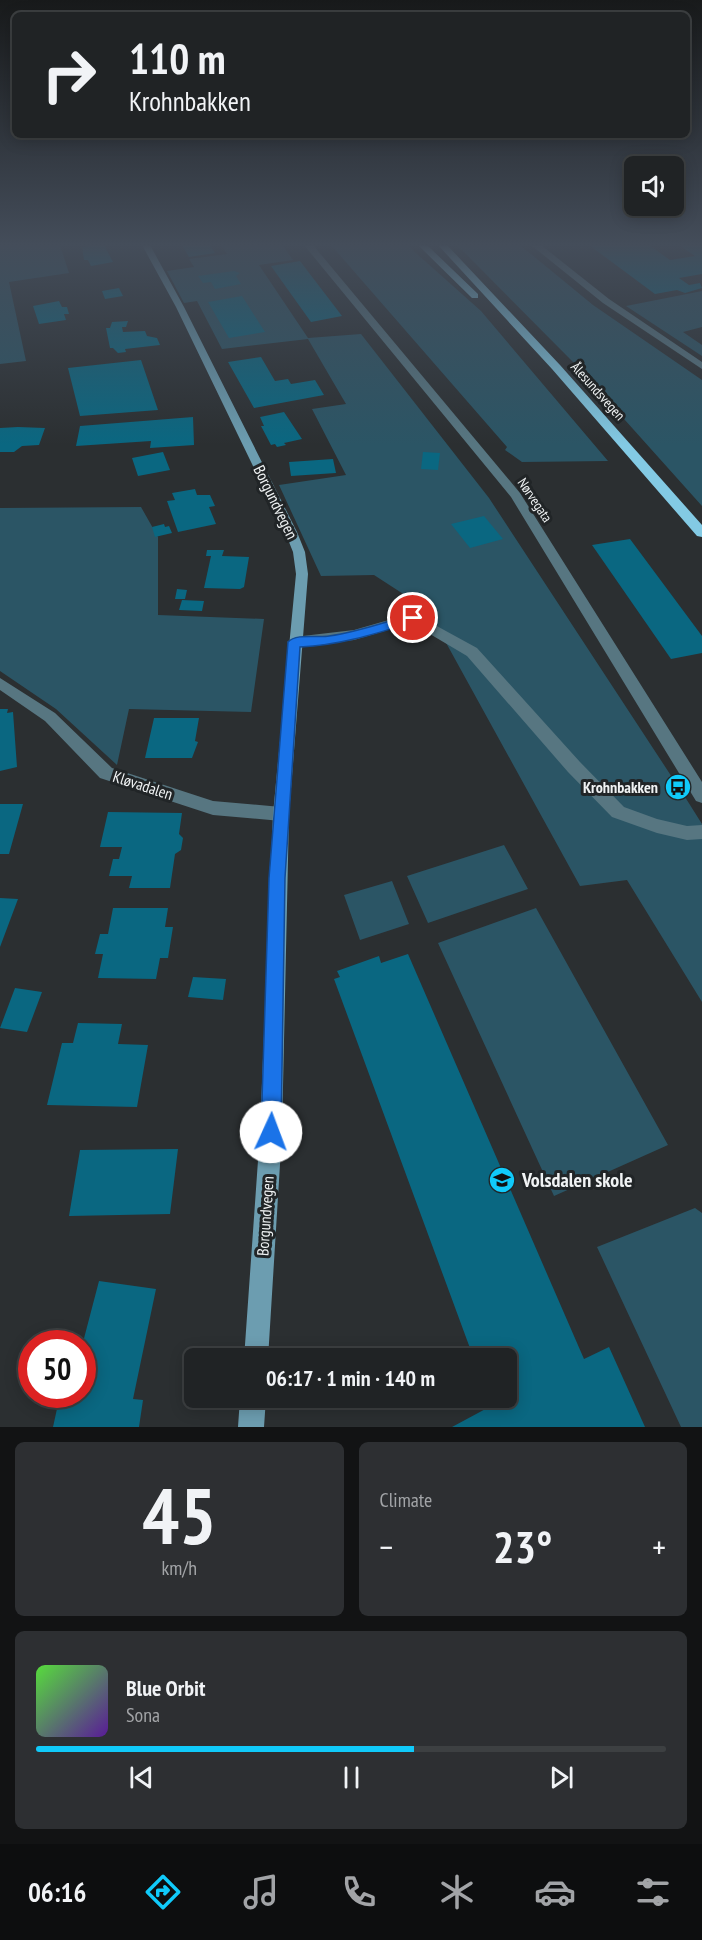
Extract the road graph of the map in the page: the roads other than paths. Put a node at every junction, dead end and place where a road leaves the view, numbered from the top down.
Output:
1 (182, 312) edge
2 (363, 312) edge
3 (491, 312) edge
4 (505, 312) edge
5 (622, 312) edge
6 (513, 320) junction
7 (702, 366) edge
8 (702, 533) edge
9 (294, 642) junction
10 (0, 683) edge
11 (702, 796) edge
12 (281, 814) junction
13 (702, 832) edge
14 (257, 1348) edge
15 (252, 1408) edge
16 (251, 1427) edge

1 - 9 main road, Borgundvegen
2 - 11 street, Nørvegata
3 - 6 highway
4 - 6 highway, Ålesundsvegen
5 - 7 street
6 - 8 highway, Ålesundsvegen
9 - 12 main road, Borgundvegen
9 - 13 street
10 - 12 street, Kløvadalen
12 - 14 main road, Borgundvegen
15 - 16 main road

